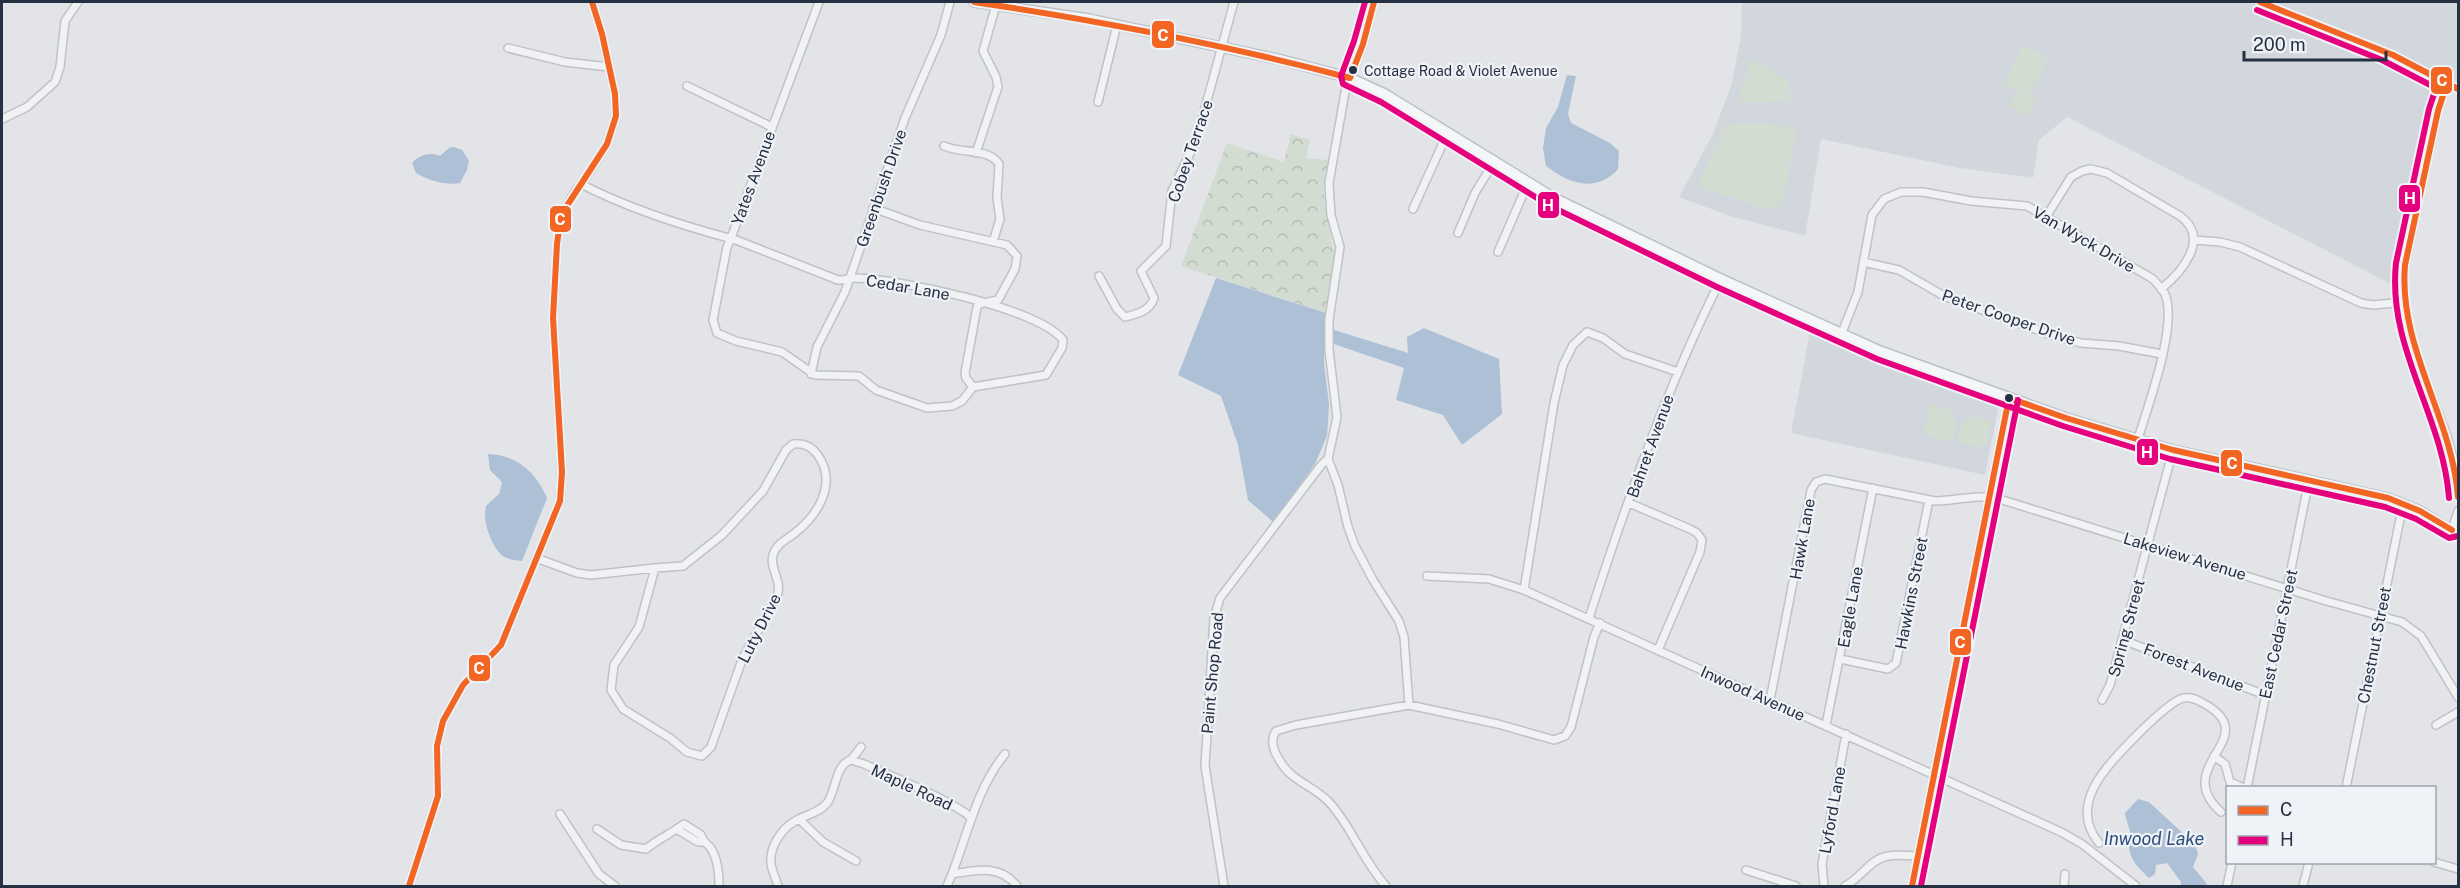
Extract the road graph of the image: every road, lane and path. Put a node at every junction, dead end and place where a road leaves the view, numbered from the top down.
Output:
1 (78, 2) edge
2 (592, 2) edge
3 (819, 2) edge
4 (950, 2) edge
5 (974, 2) edge
6 (1234, 2) edge
7 (1374, 2) edge
8 (2260, 2) edge
9 (996, 5) junction
10 (1117, 25) junction
11 (508, 48) dead end
12 (1222, 48) junction
13 (609, 67) junction
14 (1350, 78) junction
15 (2447, 83) junction
16 (687, 86) dead end
17 (2458, 89) edge
18 (1098, 102) dead end
19 (2, 119) edge
20 (772, 127) junction
21 (1448, 132) junction
22 (944, 146) dead end
23 (976, 153) junction
24 (1494, 162) junction
25 (1528, 183) junction
26 (581, 184) junction
27 (873, 208) junction
28 (1413, 209) dead end
29 (2046, 217) junction
30 (1458, 233) dead end
31 (730, 238) junction
32 (2194, 240) junction
33 (993, 242) junction
34 (1498, 252) dead end
35 (1863, 262) junction
36 (1099, 276) dead end
37 (849, 279) junction
38 (1721, 279) junction
39 (2161, 289) junction
40 (2404, 302) junction
41 (990, 303) junction
42 (1841, 335) junction
43 (2162, 354) junction
44 (1678, 372) junction
45 (811, 374) junction
46 (974, 387) junction
47 (2009, 398) junction
48 (2138, 439) junction
49 (2173, 450) junction
50 (1328, 459) junction
51 (2309, 480) junction
52 (1873, 488) junction
53 (1990, 497) junction
54 (2458, 497) edge
55 (1929, 500) junction
56 (1629, 503) junction
57 (2403, 504) junction
58 (2458, 511) edge
59 (2455, 532) edge
60 (2149, 545) junction
61 (536, 558) junction
62 (654, 568) junction
63 (1427, 576) dead end
64 (2287, 588) junction
65 (1524, 590) junction
66 (2380, 617) junction
67 (1589, 618) junction
68 (1600, 623) junction
69 (2123, 640) junction
70 (1658, 650) junction
71 (1840, 659) junction
72 (2265, 695) junction
73 (2458, 697) edge
74 (1770, 700) junction
75 (2102, 700) dead end
76 (1409, 705) junction
77 (2458, 712) edge
78 (1826, 725) junction
79 (2436, 725) dead end
80 (1846, 734) junction
81 (861, 747) dead end
82 (1005, 754) dead end
83 (2214, 756) junction
84 (851, 760) junction
85 (1935, 774) junction
86 (2240, 786) edge
87 (2245, 786) edge
88 (2346, 786) edge
89 (2221, 812) dead end
90 (560, 814) dead end
91 (971, 818) junction
92 (799, 819) junction
93 (597, 829) dead end
94 (2090, 831) junction
95 (2075, 840) junction
96 (2099, 843) dead end
97 (1917, 856) junction
98 (856, 861) dead end
99 (2436, 863) edge
100 (2232, 864) edge
101 (2308, 864) edge
102 (2458, 869) edge
103 (1746, 870) dead end
104 (952, 874) junction
105 (2065, 874) dead end
106 (408, 886) edge
107 (615, 886) edge
108 (719, 886) edge
109 (778, 886) edge
110 (947, 886) edge
111 (1017, 886) edge
112 (1224, 886) edge
113 (1386, 886) edge
114 (1796, 886) edge
115 (1824, 886) edge
116 (1845, 886) edge
117 (1912, 886) edge
118 (2064, 886) edge
119 (2136, 886) edge
120 (2227, 886) edge
121 (2303, 886) edge

1 - 19 street
2 - 13 street
3 - 20 street, Yates Avenue
4 - 27 street, Greenbush Drive
5 - 9 main road
6 - 12 street
7 - 14 street
8 - 15 street
9 - 10 main road
9 - 23 street
10 - 12 main road
10 - 18 street
11 - 13 street
12 - 14 main road
12 - 36 street, Cobey Terrace
13 - 26 street
14 - 21 main road
14 - 50 street
15 - 17 street
15 - 40 street
16 - 20 street
20 - 31 street, Yates Avenue
21 - 24 main road
21 - 28 street
22 - 23 street
23 - 33 street
24 - 25 main road
24 - 30 street
25 - 34 street
25 - 38 main road
26 - 31 street, Yates Avenue
26 - 61 street
27 - 33 street
27 - 37 street, Greenbush Drive
29 - 32 street
29 - 35 street, Van Wyck Drive
29 - 39 street, Van Wyck Drive
31 - 37 street, Cedar Lane
31 - 45 street
32 - 39 street
32 - 40 street
33 - 41 street
35 - 42 street, Van Wyck Drive
35 - 43 street, Peter Cooper Drive
37 - 41 street, Cedar Lane
37 - 45 street, Greenbush Drive
38 - 42 main road
38 - 44 street, Bahret Avenue
39 - 43 street
40 - 54 street
41 - 46 street
41 - 46 street, Cedar Lane
42 - 47 main road
43 - 48 street
44 - 56 street, Bahret Avenue
44 - 65 street
45 - 46 street
47 - 48 main road
47 - 53 street
48 - 49 main road
49 - 51 main road
49 - 60 street, Spring Street
50 - 76 street
50 - 112 street, Paint Shop Road
51 - 57 main road
51 - 64 street, East Cedar Street
52 - 55 street, Hawk Lane
52 - 71 street, Eagle Lane
52 - 74 street, Hawk Lane
53 - 55 street, Hawk Lane
53 - 60 street, Lakeview Avenue
53 - 85 street
55 - 71 street, Hawkins Street
56 - 67 street, Bahret Avenue
56 - 70 street
57 - 59 main road
57 - 66 street, Chestnut Street
58 - 59 street
60 - 64 street, Lakeview Avenue
60 - 69 street, Spring Street
61 - 62 street, Luty Drive
61 - 106 street
62 - 62 street, Luty Drive
63 - 65 street, Inwood Avenue
64 - 66 street, Lakeview Avenue
64 - 72 street, East Cedar Street
65 - 67 street, Inwood Avenue
66 - 73 street, Lakeview Avenue
66 - 88 street, Chestnut Street
67 - 68 street, Inwood Avenue
68 - 70 street, Inwood Avenue
68 - 76 street
69 - 72 street, Forest Avenue
69 - 75 street, Spring Street
70 - 74 street, Inwood Avenue
71 - 78 street, Eagle Lane
72 - 87 street, East Cedar Street
74 - 78 street, Inwood Avenue
76 - 113 street
77 - 79 street
78 - 80 street, Inwood Avenue
80 - 85 street, Inwood Avenue
80 - 115 street, Lyford Lane
81 - 84 street
82 - 91 street
83 - 86 street
83 - 89 street
83 - 94 street
84 - 91 street, Maple Road
84 - 92 street
85 - 95 street, Inwood Avenue
85 - 97 street
90 - 107 street
91 - 104 street
92 - 98 street
92 - 109 street
93 - 108 street
94 - 95 street
94 - 96 street
95 - 119 street, Inwood Avenue
97 - 116 street
97 - 117 street
99 - 102 street
100 - 120 street
101 - 121 street
103 - 114 street
104 - 110 street
104 - 111 street
105 - 118 street

